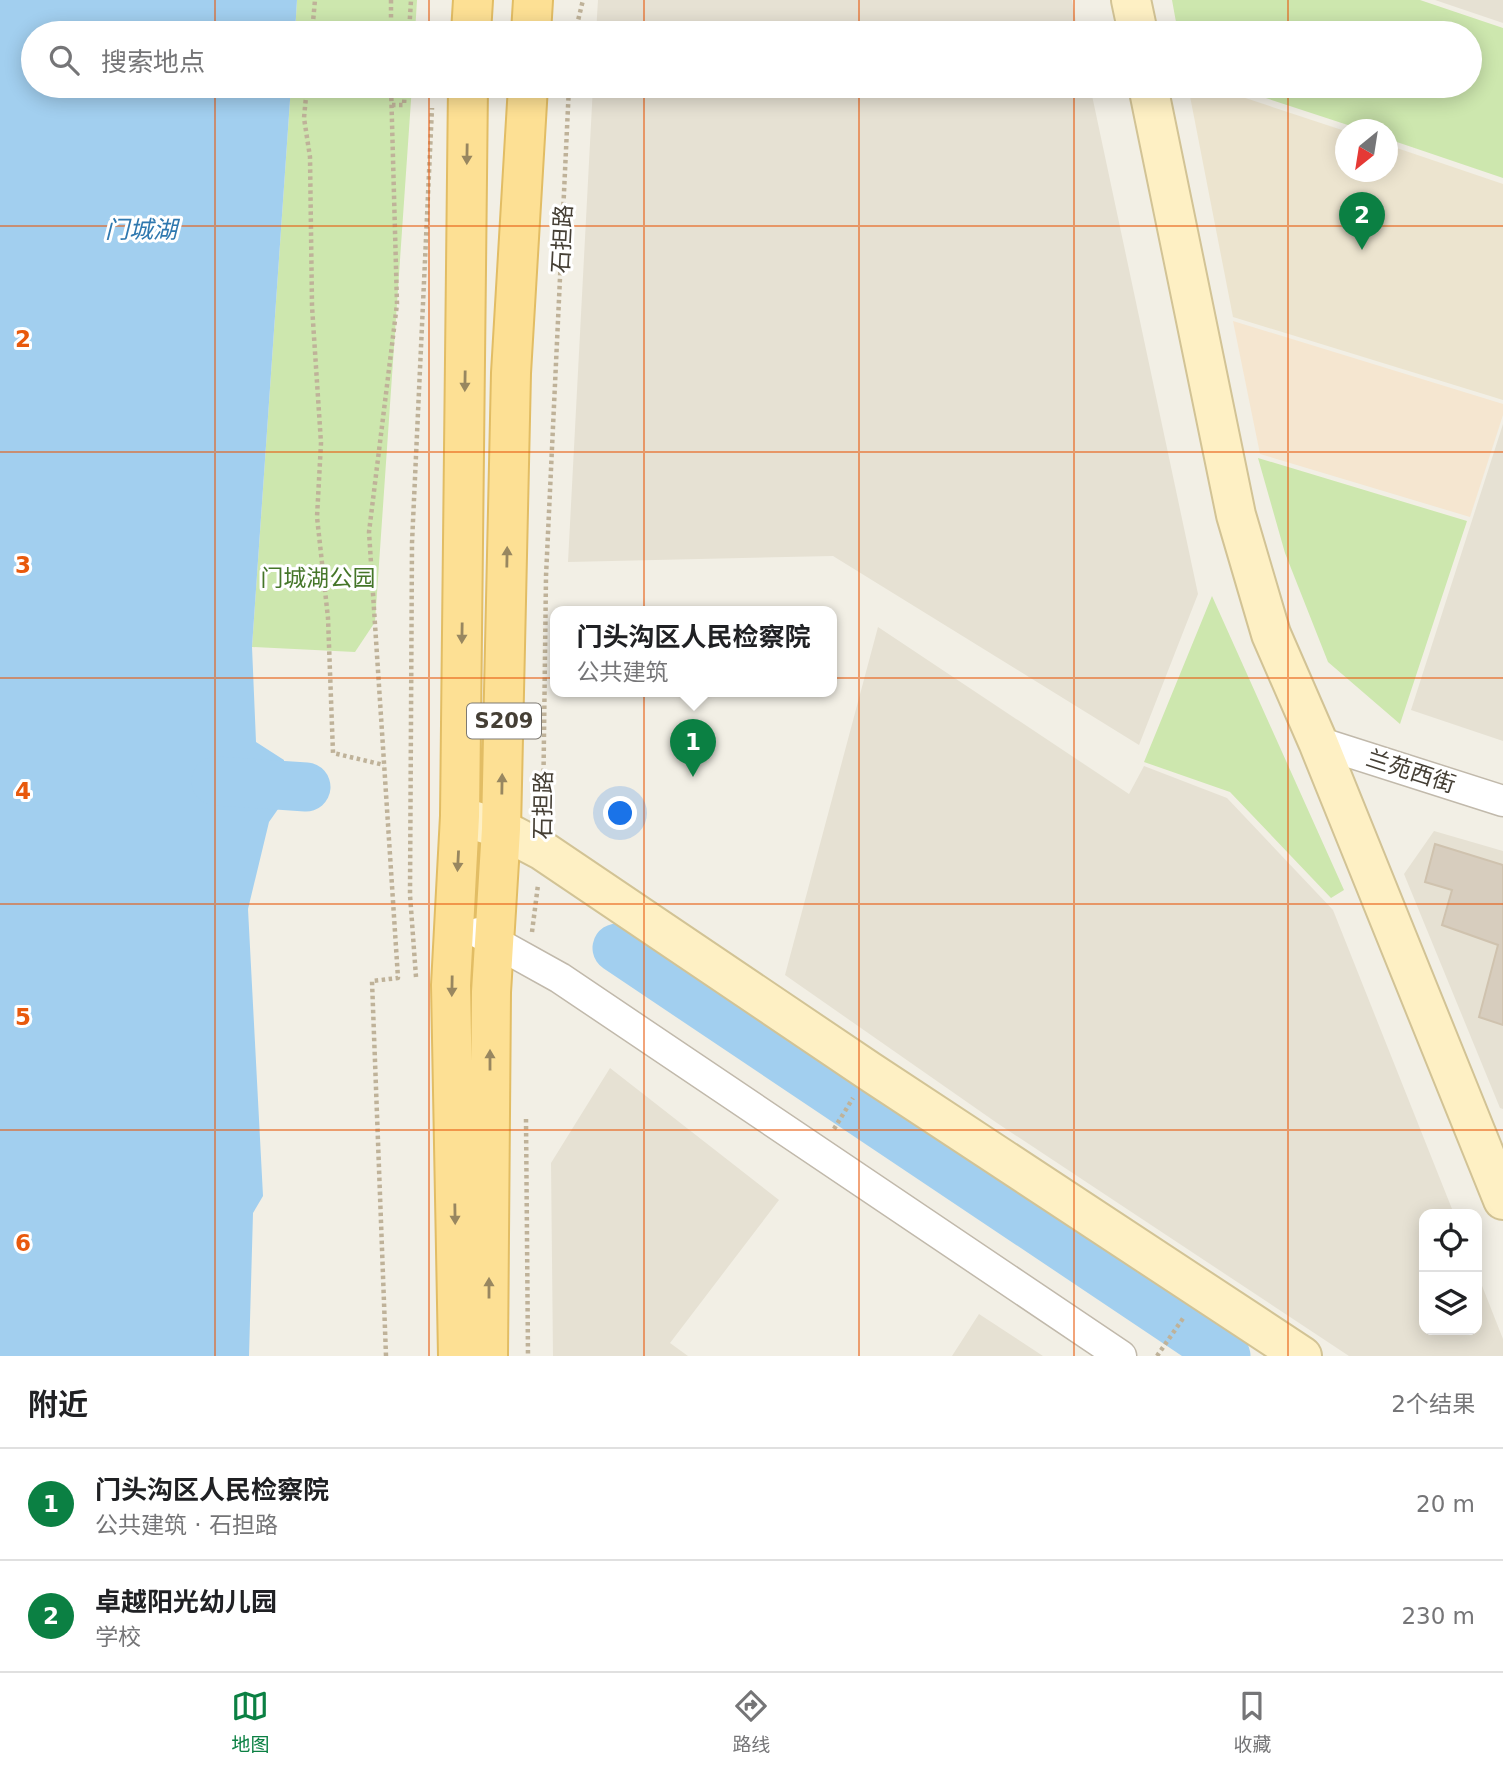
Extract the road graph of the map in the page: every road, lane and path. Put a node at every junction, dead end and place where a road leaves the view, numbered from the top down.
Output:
1 (315, 0) edge
2 (391, 0) edge
3 (411, 0) edge
4 (473, 0) edge
5 (533, 0) edge
6 (583, 0) edge
7 (1131, 0) edge
8 (313, 21) edge
9 (391, 21) edge
10 (410, 21) edge
11 (472, 21) edge
12 (532, 21) edge
13 (578, 21) edge
14 (1135, 21) edge
15 (306, 98) edge
16 (392, 98) edge
17 (404, 98) edge
18 (449, 98) edge
19 (450, 98) edge
20 (527, 98) edge
21 (568, 98) edge
22 (1150, 98) edge
23 (392, 105) junction
24 (1318, 741) junction
25 (384, 765) junction
26 (1503, 801) edge
27 (460, 816) junction
28 (501, 829) junction
29 (543, 851) junction
30 (455, 918) junction
31 (494, 941) junction
32 (528, 960) junction
33 (416, 979) dead end
34 (869, 1071) junction
35 (526, 1107) dead end
36 (819, 1154) junction
37 (1503, 1200) edge
38 (1202, 1291) junction
39 (386, 1356) edge
40 (458, 1356) edge
41 (488, 1356) edge
42 (528, 1356) edge
43 (1121, 1356) edge
44 (1157, 1356) edge
45 (1302, 1356) edge

1 - 8 path
2 - 9 path
3 - 10 path
4 - 11 main road
5 - 12 main road
6 - 13 path
7 - 14 street
15 - 25 path
16 - 23 path
17 - 23 path
18 - 33 path
19 -> 27 main road, S209
28 -> 20 main road, 石担路 / S209
21 - 29 path, 石担路
22 - 24 street
23 - 25 path
24 - 26 street, 兰苑西街
24 - 37 street
25 - 39 path
27 - 28 street
27 -> 30 main road, S209
28 - 29 street
28 - 31 main road, 石担路 / S209
29 - 32 path, 石担路
29 - 34 street
30 - 31 street
30 -> 40 main road, S209
31 - 32 street
41 -> 31 main road, 石担路 / S209
32 - 36 street
34 - 36 path
34 - 38 street
35 - 42 path
36 - 43 street
38 - 44 path
38 - 45 street

